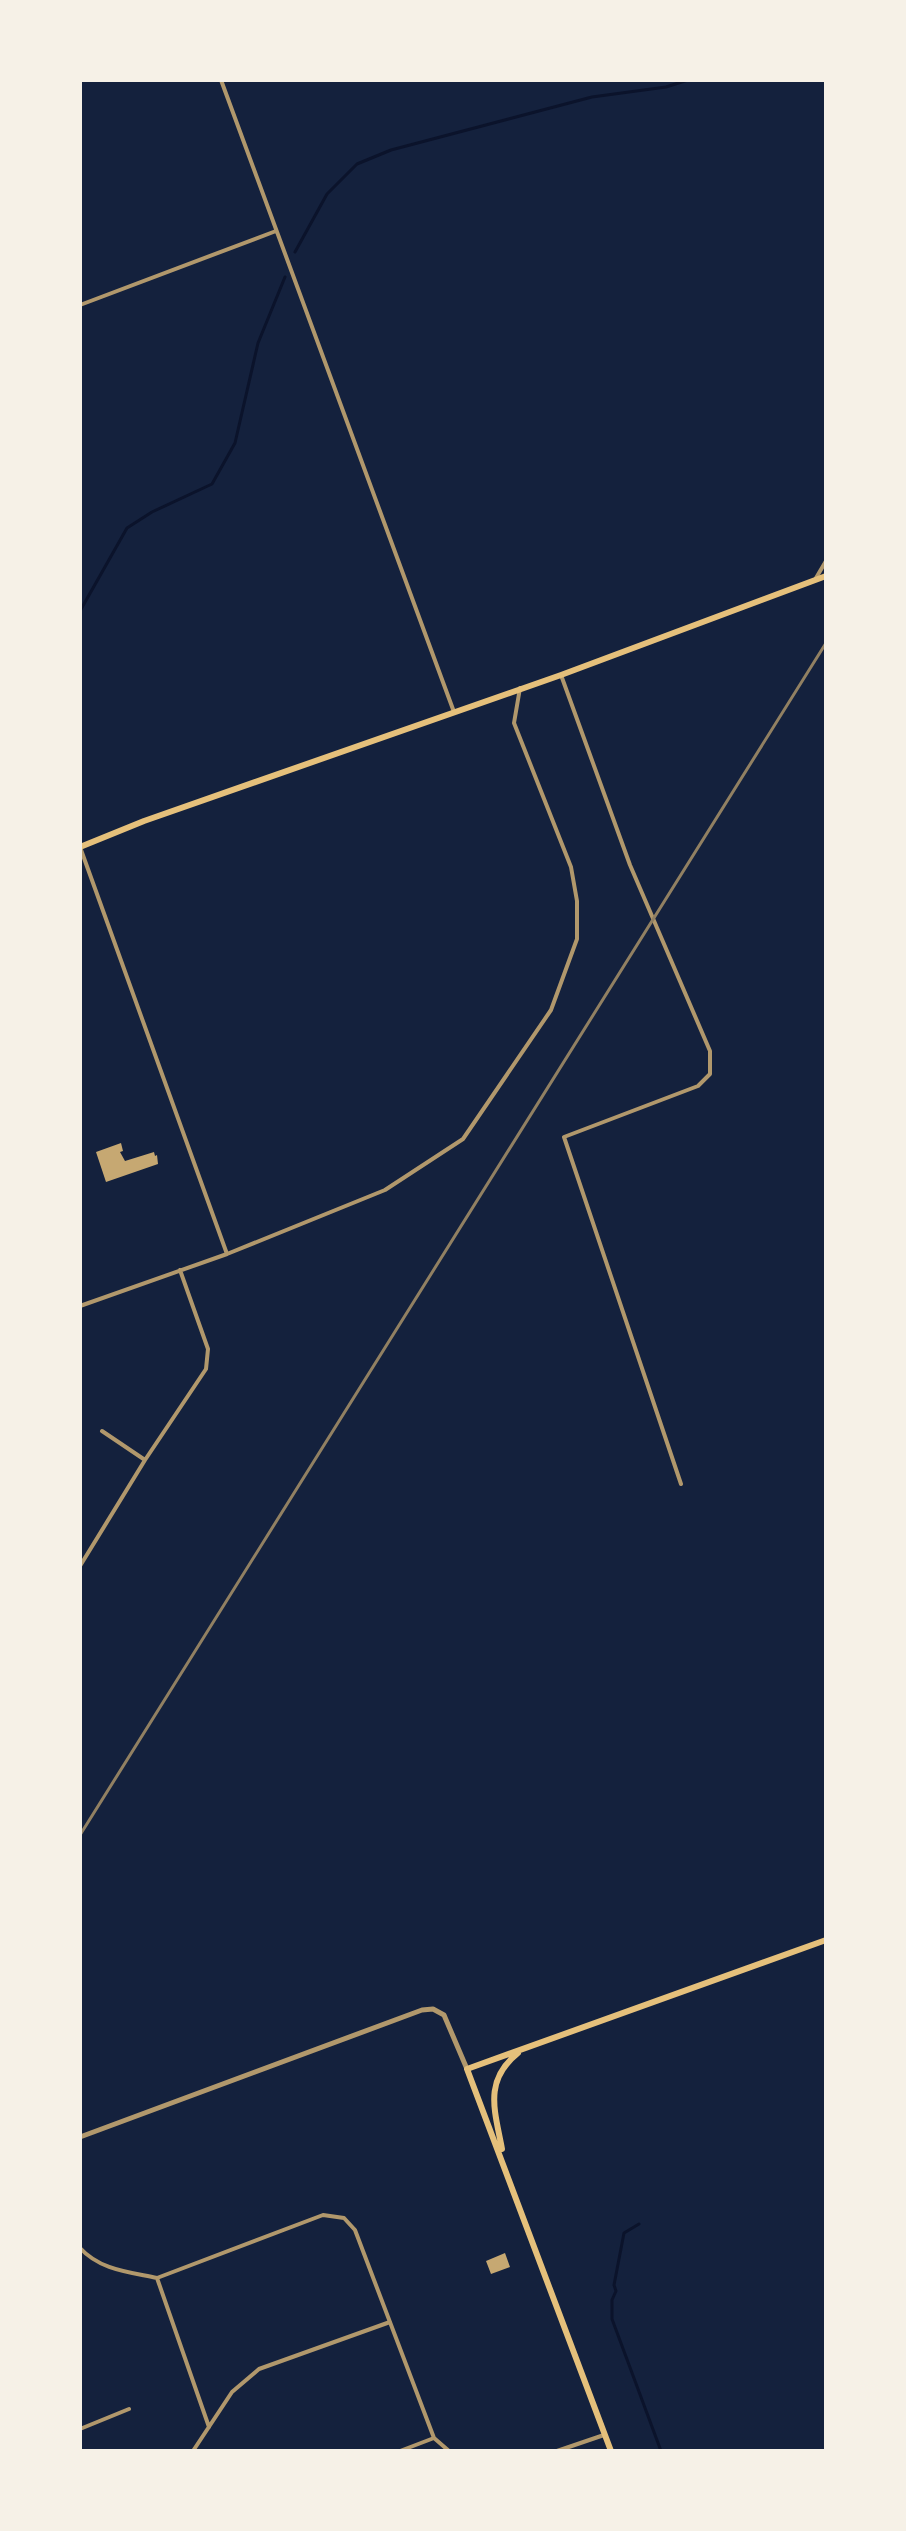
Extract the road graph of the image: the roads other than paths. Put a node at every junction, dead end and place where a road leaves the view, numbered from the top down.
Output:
1 (221, 80) edge
2 (277, 231) junction
3 (80, 305) edge
4 (826, 561) edge
5 (826, 576) edge
6 (815, 580) junction
7 (561, 675) junction
8 (520, 688) junction
9 (455, 713) junction
10 (80, 846) edge
11 (227, 1254) junction
12 (180, 1270) junction
13 (80, 1306) edge
14 (102, 1431) dead end
15 (145, 1460) junction
16 (681, 1484) dead end
17 (80, 1566) edge
18 (826, 1940) edge
19 (524, 2048) junction
20 (467, 2069) junction
21 (80, 2137) edge
22 (504, 2163) junction
23 (80, 2248) edge
24 (157, 2278) junction
25 (391, 2322) junction
26 (129, 2409) dead end
27 (209, 2427) junction
28 (80, 2429) edge
29 (605, 2434) junction
30 (434, 2438) junction
31 (193, 2451) edge
32 (400, 2451) edge
33 (449, 2451) edge
34 (557, 2451) edge
35 (611, 2451) edge

1 - 2 street
2 - 3 street
2 - 9 street
4 - 6 street
5 - 6 main road
6 - 7 main road
7 - 8 main road
7 - 16 street
8 - 9 main road
8 - 11 street
9 - 10 main road
10 - 11 street
11 - 12 street
12 - 13 street
12 - 15 street
14 - 15 street
15 - 17 street
18 - 19 main road
19 - 20 main road
19 - 22 main road
20 - 21 street
20 - 22 main road
22 - 29 main road
23 - 24 street
24 - 25 street
24 - 27 street
25 - 27 street
25 - 30 street
26 - 28 street
27 - 31 street
29 - 34 street
29 - 35 main road
30 - 32 street
30 - 33 street

